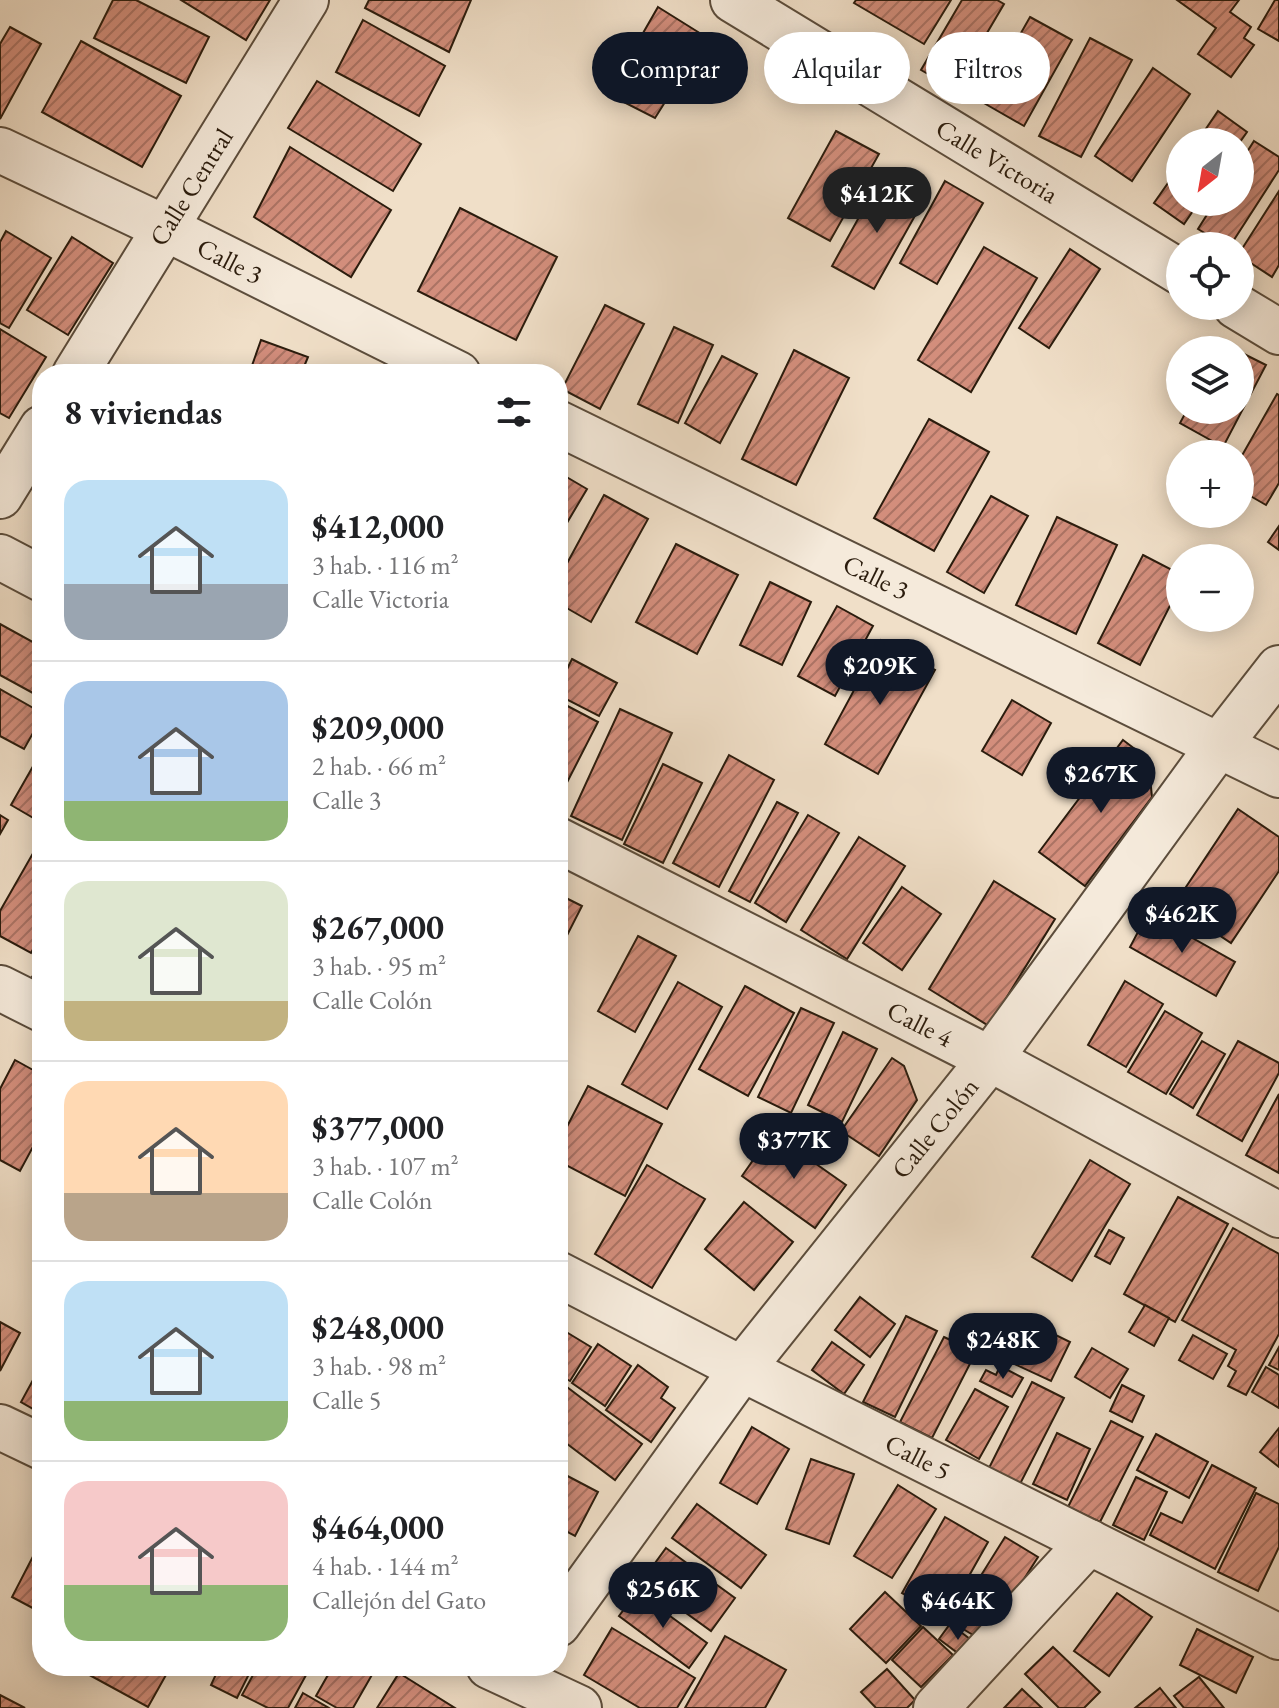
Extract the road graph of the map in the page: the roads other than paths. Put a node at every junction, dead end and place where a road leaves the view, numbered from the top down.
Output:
1 (306, 0) edge
2 (733, 0) edge
3 (0, 150) edge
4 (165, 228) junction
5 (1166, 263) edge
6 (1254, 317) edge
7 (1279, 332) edge
8 (81, 364) edge
9 (438, 364) edge
10 (568, 428) edge
11 (32, 444) edge
12 (0, 496) edge
13 (0, 557) edge
14 (32, 574) edge
15 (1279, 668) edge
16 (1219, 745) junction
17 (1279, 775) edge
18 (568, 845) edge
19 (0, 988) edge
20 (32, 1004) edge
21 (990, 1059) junction
22 (1279, 1215) edge
23 (568, 1279) edge
24 (742, 1369) junction
25 (0, 1427) edge
26 (32, 1442) edge
27 (1089, 1542) junction
28 (568, 1610) edge
29 (1279, 1637) edge
30 (507, 1680) edge
31 (579, 1708) edge
32 (936, 1708) edge

1 - 4 street, Calle Central
2 - 5 street, Calle Victoria
3 - 4 street, Calle 3
4 - 8 street, Calle Central
4 - 9 street, Calle 3
6 - 7 street
10 - 16 street, Calle 3
11 - 12 street
13 - 14 street
15 - 16 street, Calle Colón
16 - 17 street, Calle 3
16 - 21 street, Calle Colón
18 - 21 street, Calle 4
19 - 20 street
21 - 22 street, Calle 4
21 - 24 street, Calle Colón
23 - 24 street, Calle 5
24 - 27 street, Calle 5
24 - 28 street, Calle Colón
25 - 26 street
27 - 29 street, Calle 5
27 - 32 street
30 - 31 street

